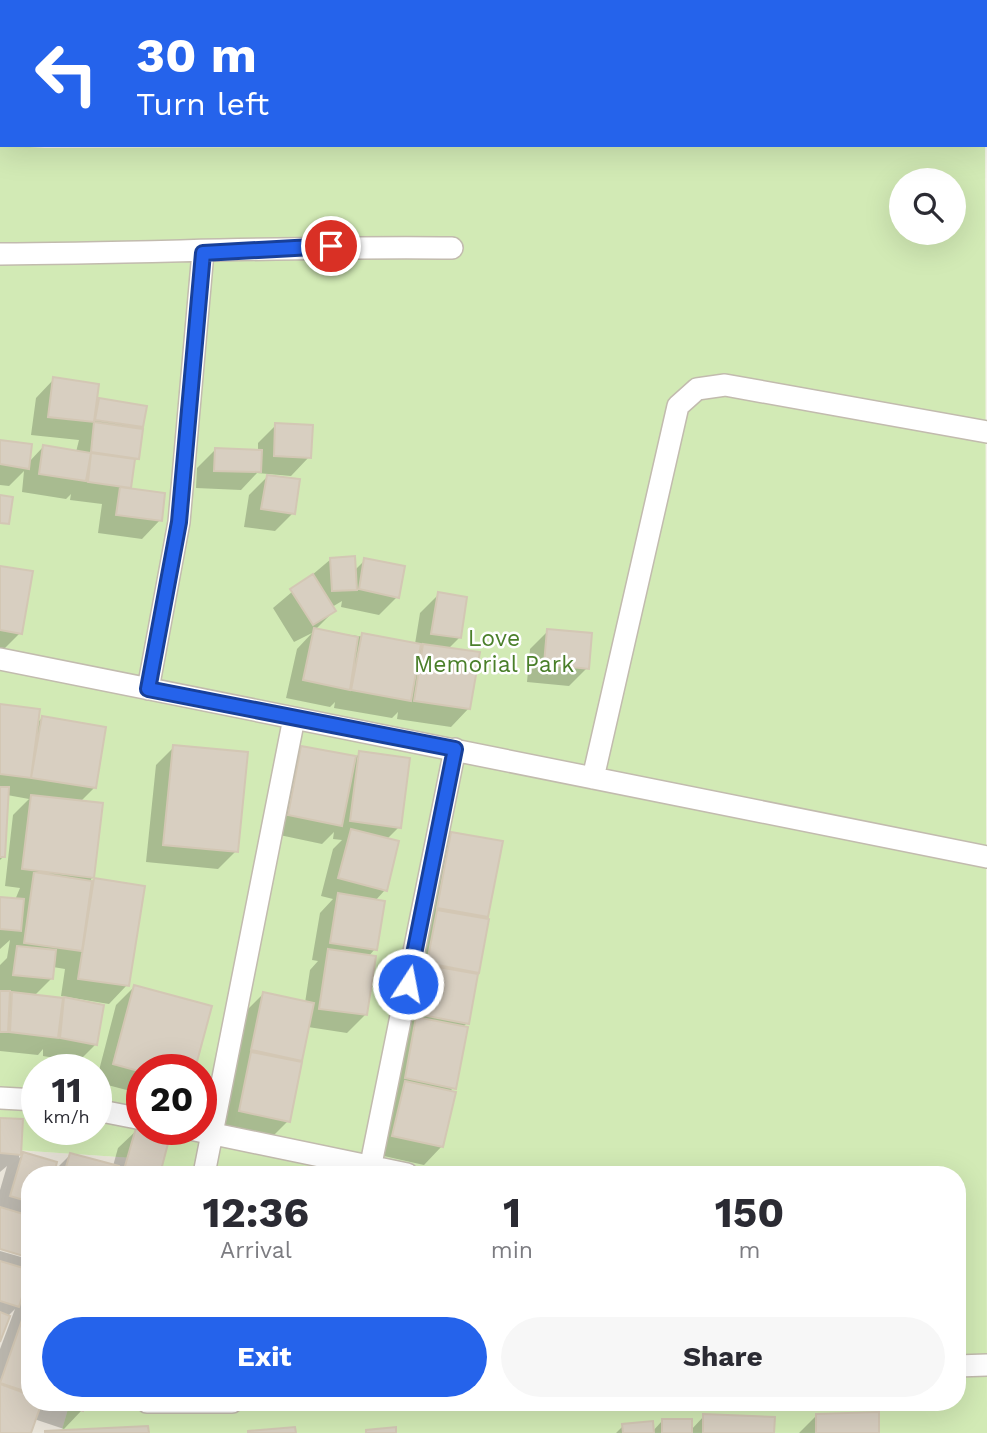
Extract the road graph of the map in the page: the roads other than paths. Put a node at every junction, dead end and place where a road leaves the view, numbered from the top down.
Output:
1 (452, 248) dead end
2 (203, 253) junction
3 (0, 254) edge
4 (987, 432) edge
5 (0, 659) edge
6 (148, 689) junction
7 (294, 718) junction
8 (455, 749) junction
9 (593, 778) junction
10 (987, 857) edge
11 (0, 1098) edge
12 (21, 1099) edge
13 (217, 1117) edge
14 (217, 1134) edge
15 (211, 1145) edge
16 (206, 1166) edge
17 (353, 1166) edge
18 (371, 1166) edge
19 (987, 1365) edge
20 (966, 1366) edge

1 - 2 lane
2 - 3 lane
2 - 6 lane
4 - 9 lane
5 - 6 lane
6 - 7 lane
7 - 8 lane
7 - 13 lane
8 - 9 lane
8 - 18 lane
9 - 10 lane
11 - 12 lane
14 - 17 lane
15 - 16 lane
19 - 20 lane

